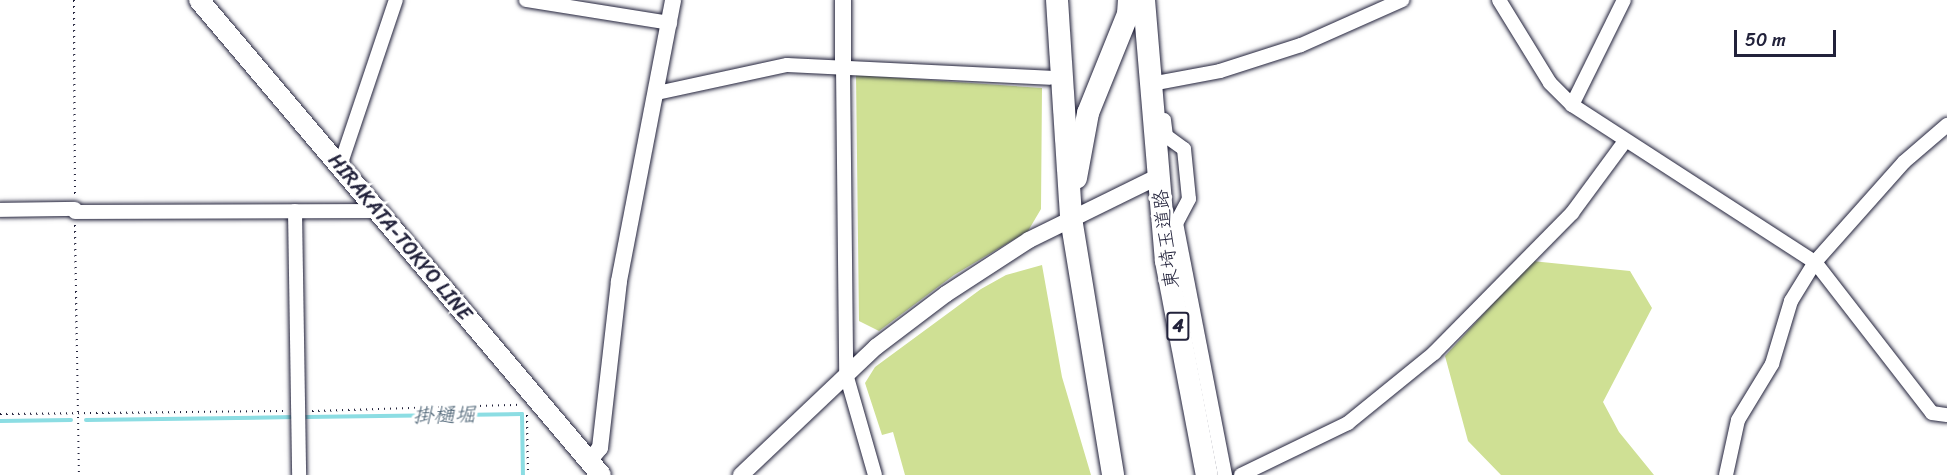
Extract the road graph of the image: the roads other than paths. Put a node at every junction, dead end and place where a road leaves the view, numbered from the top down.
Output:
1 (199, 0) edge
2 (396, 0) edge
3 (526, 0) edge
4 (673, 0) edge
5 (843, 0) edge
6 (1057, 0) edge
7 (1129, 0) edge
8 (1144, 0) edge
9 (1402, 0) edge
10 (1499, 0) edge
11 (1624, 0) edge
12 (670, 23) junction
13 (843, 67) junction
14 (1050, 78) dead end
15 (1155, 83) junction
16 (657, 93) junction
17 (1572, 105) junction
18 (1947, 125) edge
19 (1625, 141) junction
20 (340, 166) junction
21 (1159, 176) junction
22 (0, 210) edge
23 (295, 211) junction
24 (378, 211) junction
25 (1071, 218) junction
26 (1815, 262) junction
27 (846, 374) junction
28 (1947, 415) edge
29 (595, 468) edge
30 (299, 475) edge
31 (741, 475) edge
32 (875, 475) edge
33 (1113, 475) edge
34 (1208, 475) edge
35 (1226, 475) edge
36 (1241, 475) edge
37 (1726, 475) edge

1 - 20 main road, HIRAKATA-TOKYO LINE
2 - 20 street
3 - 12 street
4 - 12 street
5 - 13 street
6 - 25 highway
7 - 25 highway
8 - 15 highway, 東埼玉道路 / 4
9 - 15 street
10 - 17 street
11 - 17 street
12 - 16 street
13 - 14 street
13 - 16 street
13 - 27 street
15 - 21 highway, 東埼玉道路 / 4
15 - 35 street
16 - 29 street
17 - 19 street
18 - 26 street
19 - 26 street
19 - 36 street
20 - 24 main road, HIRAKATA-TOKYO LINE
21 - 25 street
21 - 34 highway, 東埼玉道路 / 4
22 - 23 street
23 - 24 street
23 - 30 street
24 - 29 main road, HIRAKATA-TOKYO LINE
25 - 27 street
25 - 33 highway
26 - 28 street
26 - 37 street
27 - 31 street
27 - 32 street

